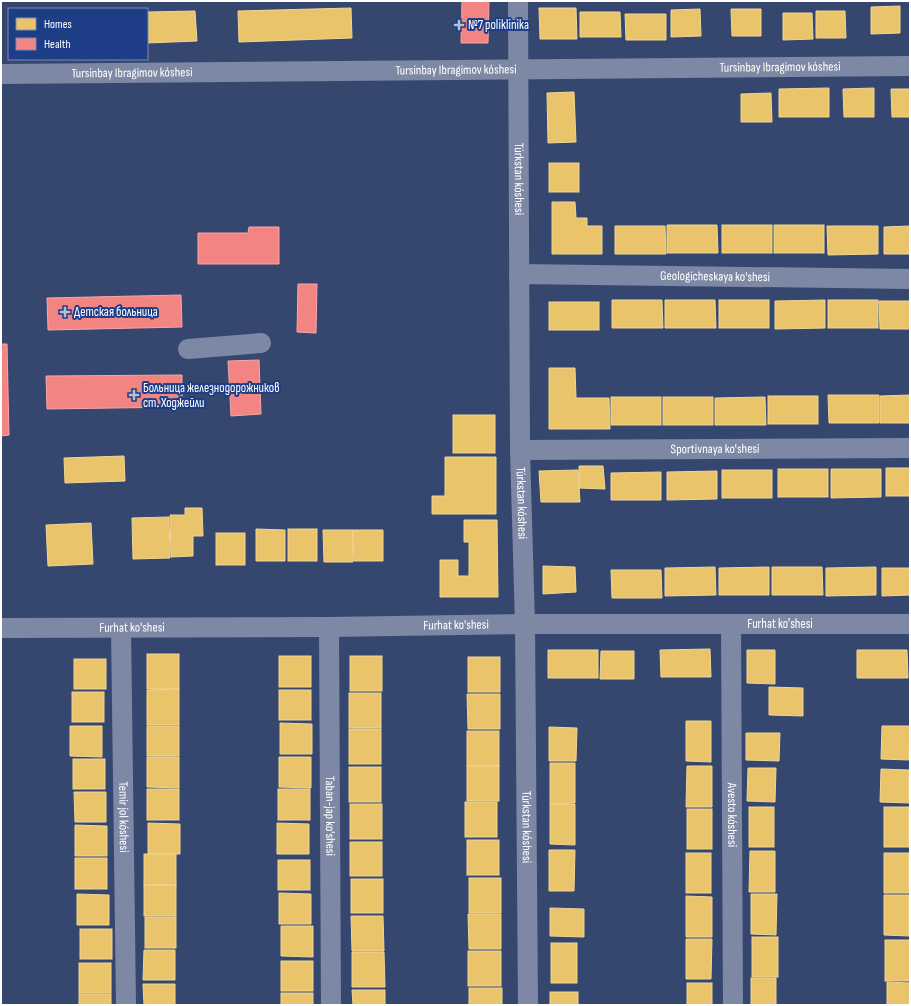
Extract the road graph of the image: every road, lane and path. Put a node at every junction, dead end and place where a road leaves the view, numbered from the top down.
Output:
1 (518, 1) edge
2 (910, 66) edge
3 (518, 70) junction
4 (1, 74) edge
5 (519, 274) junction
6 (910, 279) edge
7 (261, 343) dead end
8 (188, 349) dead end
9 (910, 448) edge
10 (520, 450) junction
11 (525, 624) junction
12 (731, 624) junction
13 (910, 624) edge
14 (329, 627) junction
15 (1, 628) edge
16 (121, 628) junction
17 (126, 1005) edge
18 (331, 1005) edge
19 (528, 1005) edge
20 (733, 1005) edge

1 - 3 street, Túrkstan kóshesi
2 - 3 street, Tursinbay Ibragimov kóshesi
3 - 4 street, Tursinbay Ibragimov kóshesi
3 - 5 street, Túrkstan kóshesi
5 - 6 street, Geologicheskaya ko'shesi
5 - 10 street, Túrkstan kóshesi
7 - 8 street
9 - 10 street, Sportivnaya ko'shesi
10 - 11 street, Túrkstan kóshesi
11 - 12 street, Furhat ko'shesi
11 - 14 street, Furhat ko'shesi
11 - 19 street, Túrkstan kóshesi
12 - 13 street, Furhat ko'shesi
12 - 20 street, Avesto kóshesi
14 - 16 street, Furhat ko'shesi
14 - 18 street, Taban-jap ko'shesi
15 - 16 street, Furhat ko'shesi
16 - 17 street, Temir jol kóshesi

